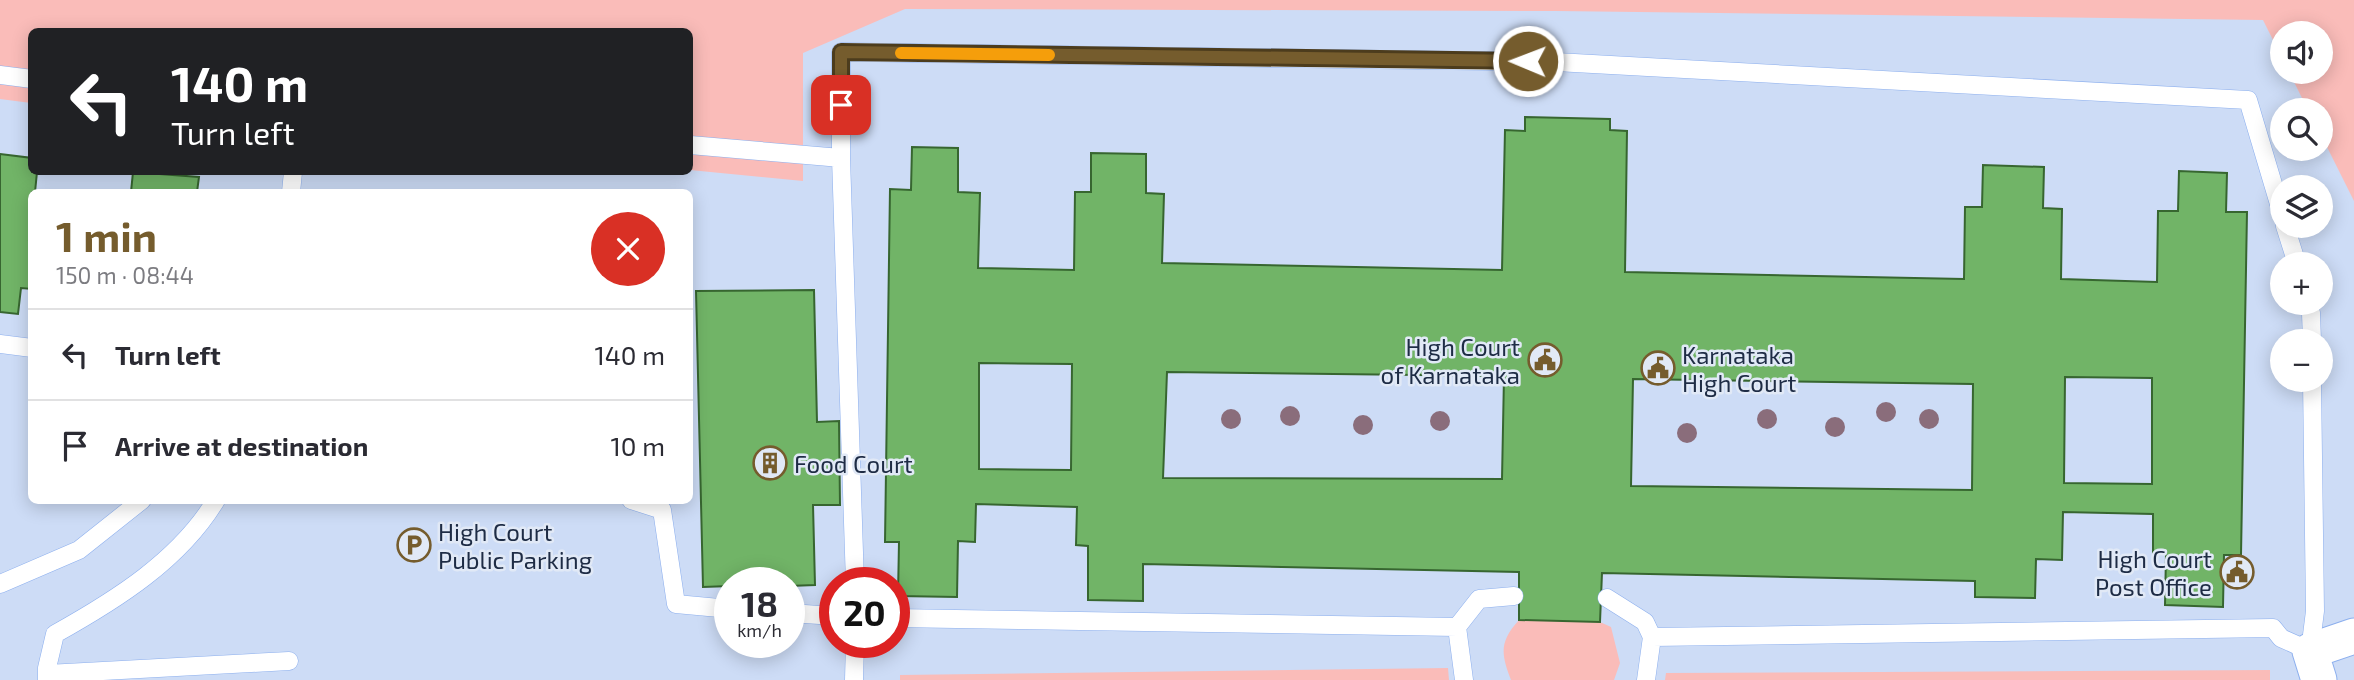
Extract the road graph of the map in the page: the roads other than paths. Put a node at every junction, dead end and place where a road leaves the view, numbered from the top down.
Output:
1 (0, 75) edge
2 (28, 78) edge
3 (693, 145) edge
4 (841, 158) junction
5 (2270, 175) edge
6 (0, 344) edge
7 (28, 348) edge
8 (2312, 392) edge
9 (137, 504) edge
10 (214, 504) edge
11 (643, 504) edge
12 (854, 567) edge
13 (0, 584) edge
14 (1514, 596) dead end
15 (1606, 598) dead end
16 (714, 608) edge
17 (910, 618) edge
18 (1457, 627) junction
19 (2354, 636) edge
20 (1652, 637) junction
21 (855, 658) edge
22 (289, 661) dead end
23 (2310, 670) edge
24 (47, 677) edge
25 (854, 680) edge
26 (1464, 680) edge
27 (1646, 680) edge

1 - 2 lane
3 - 4 lane
4 - 5 lane
4 - 12 lane
6 - 7 lane
8 - 23 lane
9 - 13 lane
10 - 24 lane
11 - 16 lane
14 - 18 lane
15 - 20 lane
17 - 18 lane
18 - 26 lane
19 - 23 street
20 - 23 lane
20 - 27 lane
21 - 25 lane
22 - 24 lane

